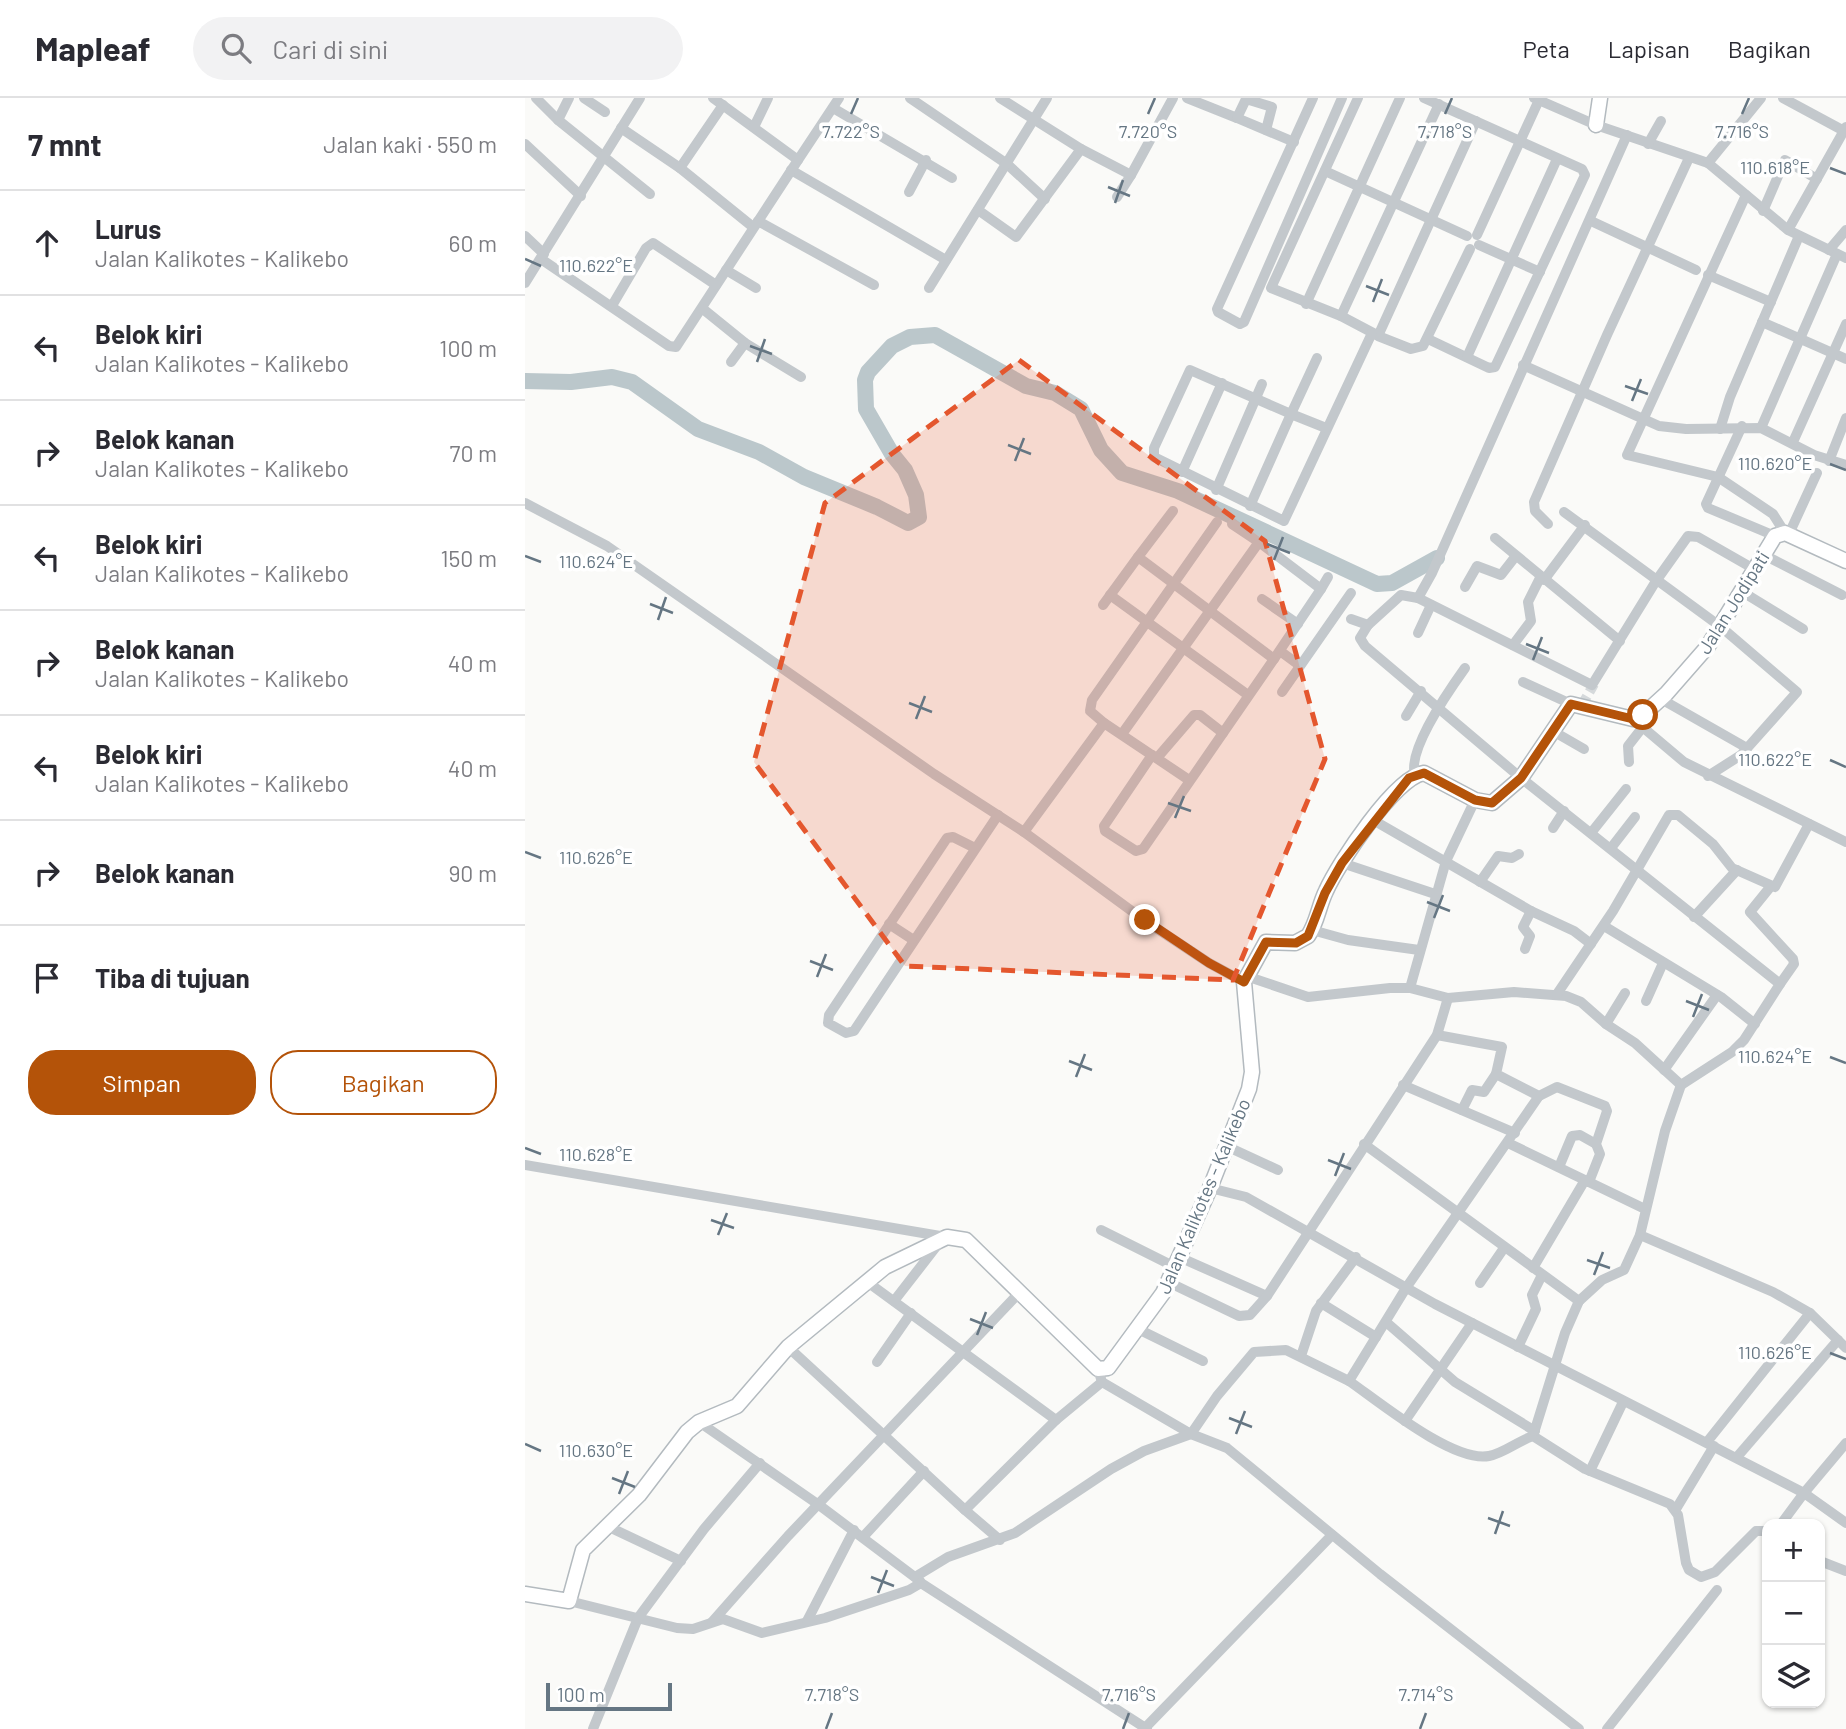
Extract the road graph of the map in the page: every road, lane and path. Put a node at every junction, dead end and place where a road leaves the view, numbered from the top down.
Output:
1 (536, 98) edge
2 (569, 98) edge
3 (584, 98) edge
4 (640, 98) edge
5 (713, 98) edge
6 (768, 98) edge
7 (839, 98) edge
8 (910, 98) edge
9 (1000, 98) edge
10 (1047, 98) edge
11 (1173, 98) edge
12 (1187, 98) edge
13 (1313, 98) edge
14 (1342, 98) edge
15 (1358, 98) edge
16 (1400, 98) edge
17 (1424, 98) edge
18 (1600, 98) edge
19 (1762, 98) edge
20 (1783, 98) edge
21 (1536, 99) edge
22 (1554, 102) edge
23 (1439, 104) junction
24 (723, 105) junction
25 (833, 108) junction
26 (605, 112) dead end
27 (1035, 118) junction
28 (1237, 118) junction
29 (558, 120) junction
30 (1476, 121) junction
31 (1661, 121) dead end
32 (1596, 125) junction
33 (754, 127) junction
34 (621, 128) junction
35 (1266, 130) junction
36 (1845, 130) edge
37 (1627, 135) junction
38 (1518, 141) junction
39 (1294, 142) junction
40 (525, 144) edge
41 (1648, 144) junction
42 (1081, 149) junction
43 (605, 156) junction
44 (1689, 158) junction
45 (1557, 159) junction
46 (798, 160) junction
47 (926, 160) junction
48 (1708, 163) junction
49 (1007, 164) junction
50 (680, 168) junction
51 (792, 170) junction
52 (1325, 171) junction
53 (1131, 175) junction
54 (952, 178) dead end
55 (1818, 179) junction
56 (1358, 184) junction
57 (909, 192) dead end
58 (650, 194) dead end
59 (1746, 195) junction
60 (581, 196) junction
61 (1117, 197) dead end
62 (1045, 199) junction
63 (1394, 201) junction
64 (978, 210) junction
65 (1763, 211) junction
66 (1428, 220) junction
67 (1591, 221) junction
68 (755, 224) junction
69 (1788, 230) junction
70 (1846, 230) edge
71 (525, 236) edge
72 (1799, 236) junction
73 (1471, 241) junction
74 (1649, 248) junction
75 (1837, 254) edge
76 (543, 257) junction
77 (1510, 259) junction
78 (946, 260) junction
79 (726, 270) junction
80 (1696, 270) dead end
81 (1539, 272) junction
82 (1708, 275) junction
83 (525, 283) edge
84 (716, 285) junction
85 (873, 285) dead end
86 (756, 288) dead end
87 (929, 288) dead end
88 (1771, 302) junction
89 (613, 304) junction
90 (1306, 304) junction
91 (703, 309) junction
92 (1341, 316) junction
93 (1762, 322) junction
94 (1846, 324) edge
95 (1373, 336) junction
96 (1428, 339) junction
97 (1800, 340) junction
98 (745, 343) junction
99 (1834, 354) junction
100 (1467, 357) junction
101 (1317, 358) dead end
102 (1846, 359) edge
103 (731, 362) dead end
104 (1523, 365) junction
105 (801, 377) dead end
106 (1222, 383) junction
107 (1262, 384) dead end
108 (1581, 392) junction
109 (1257, 399) junction
110 (1291, 414) junction
111 (1846, 418) edge
112 (1643, 421) junction
113 (1742, 426) junction
114 (1326, 428) junction
115 (1761, 428) junction
116 (1720, 429) junction
117 (1793, 442) junction
118 (1829, 461) junction
119 (1846, 465) edge
120 (1182, 472) junction
121 (1817, 473) dead end
122 (1718, 477) junction
123 (1216, 489) junction
124 (525, 503) edge
125 (1249, 506) junction
126 (1173, 511) dead end
127 (1565, 512) dead end
128 (1217, 522) dead end
129 (1232, 524) dead end
130 (1548, 524) dead end
131 (1585, 525) junction
132 (1783, 534) junction
133 (1495, 538) dead end
134 (1259, 542) junction
135 (1762, 554) junction
136 (1515, 556) junction
137 (1138, 557) junction
138 (1846, 561) edge
139 (1754, 569) junction
140 (1328, 577) dead end
141 (1542, 579) junction
142 (1656, 581) junction
143 (1173, 584) junction
144 (1465, 587) dead end
145 (1321, 589) junction
146 (1741, 592) junction
147 (1351, 593) dead end
148 (1110, 595) junction
149 (1842, 596) dead end
150 (1417, 598) junction
151 (1262, 599) dead end
152 (1103, 605) dead end
153 (1431, 605) junction
154 (1211, 611) junction
155 (1351, 619) dead end
156 (1147, 623) junction
157 (1298, 625) junction
158 (1368, 625) junction
159 (1721, 627) junction
160 (1803, 629) dead end
161 (1419, 633) dead end
162 (1620, 641) junction
163 (1513, 645) junction
164 (1183, 650) junction
165 (1277, 655) junction
166 (1299, 665) junction
167 (1465, 668) dead end
168 (1523, 682) dead end
169 (1421, 691) junction
170 (1282, 692) dead end
171 (1248, 695) junction
172 (1661, 699) junction
173 (1571, 704) junction
174 (1440, 707) junction
175 (1406, 716) dead end
176 (1104, 723) junction
177 (1637, 723) junction
178 (1551, 730) junction
179 (1223, 733) junction
180 (1122, 734) junction
181 (1584, 748) dead end
182 (1747, 748) junction
183 (1155, 756) junction
184 (1629, 762) dead end
185 (1415, 775) junction
186 (1708, 776) junction
187 (1521, 778) junction
188 (1189, 780) junction
189 (1626, 789) dead end
190 (1475, 800) junction
191 (1564, 811) junction
192 (997, 815) junction
193 (1635, 817) dead end
194 (1373, 820) junction
195 (1809, 824) junction
196 (1553, 828) dead end
197 (1024, 832) junction
198 (1591, 833) junction
199 (1846, 842) edge
200 (975, 848) junction
201 (1611, 848) junction
202 (1519, 854) dead end
203 (1446, 861) junction
204 (1342, 863) junction
205 (1637, 870) junction
206 (1737, 870) junction
207 (1480, 882) junction
208 (1771, 886) junction
209 (1435, 894) junction
210 (1531, 911) junction
211 (1695, 917) junction
212 (889, 924) junction
213 (1604, 926) junction
214 (1312, 930) junction
215 (912, 939) junction
216 (1591, 944) junction
217 (1525, 949) dead end
218 (1419, 950) junction
219 (1663, 963) junction
220 (1245, 979) junction
221 (1780, 984) junction
222 (1410, 988) junction
223 (1625, 993) dead end
224 (1557, 994) junction
225 (1717, 995) junction
226 (1448, 998) junction
227 (1646, 1001) dead end
228 (1606, 1024) junction
229 (1755, 1024) junction
230 (1437, 1035) junction
231 (1664, 1070) junction
232 (1496, 1074) junction
233 (1403, 1085) junction
234 (1681, 1085) junction
235 (1539, 1096) junction
236 (1462, 1110) junction
237 (1514, 1133) junction
238 (1508, 1143) junction
239 (1364, 1144) junction
240 (1596, 1144) junction
241 (1226, 1146) junction
242 (525, 1165) edge
243 (1559, 1167) junction
244 (1278, 1170) dead end
245 (1587, 1181) junction
246 (1210, 1188) junction
247 (1645, 1209) junction
248 (1460, 1213) junction
249 (1101, 1230) dead end
250 (1308, 1231) junction
251 (1640, 1235) junction
252 (944, 1239) junction
253 (1504, 1248) junction
254 (1356, 1257) junction
255 (1177, 1262) junction
256 (1533, 1268) junction
257 (1542, 1275) junction
258 (866, 1281) junction
259 (1168, 1282) junction
260 (1480, 1283) dead end
261 (1406, 1288) junction
262 (1020, 1292) junction
263 (1267, 1296) junction
264 (894, 1301) junction
265 (1579, 1301) junction
266 (1321, 1303) junction
267 (911, 1313) junction
268 (1810, 1313) junction
269 (1386, 1322) junction
270 (1472, 1323) junction
271 (1136, 1328) junction
272 (1376, 1338) junction
273 (1838, 1340) junction
274 (788, 1347) junction
275 (1518, 1347) junction
276 (1846, 1349) edge
277 (964, 1350) junction
278 (1301, 1356) junction
279 (1203, 1361) dead end
280 (877, 1362) dead end
281 (1557, 1367) junction
282 (1442, 1371) junction
283 (1100, 1376) junction
284 (1349, 1381) junction
285 (1623, 1402) junction
286 (1056, 1420) junction
287 (1405, 1421) junction
288 (699, 1422) junction
289 (885, 1433) junction
290 (1191, 1434) junction
291 (1534, 1434) junction
292 (1846, 1443) edge
293 (1710, 1444) junction
294 (1737, 1457) junction
295 (760, 1463) junction
296 (924, 1471) junction
297 (1590, 1471) junction
298 (1804, 1493) junction
299 (819, 1505) junction
300 (1675, 1509) junction
301 (965, 1510) junction
302 (1785, 1519) edge
303 (1846, 1522) edge
304 (609, 1527) junction
305 (1762, 1531) edge
306 (858, 1533) junction
307 (1332, 1535) junction
308 (1000, 1540) junction
309 (681, 1561) junction
310 (1825, 1563) edge
311 (1846, 1571) edge
312 (918, 1580) junction
313 (1717, 1590) dead end
314 (525, 1594) edge
315 (569, 1601) junction
316 (638, 1618) junction
317 (807, 1621) junction
318 (712, 1622) junction
319 (1146, 1728) edge
320 (593, 1729) edge
321 (1579, 1729) edge
322 (1607, 1729) edge

1 - 29 street
2 - 29 street
3 - 26 street
4 - 34 street
5 - 24 street
6 - 33 street
7 - 25 street
8 - 49 street
9 - 27 street
10 - 27 street
11 - 53 street
12 - 28 street
13 - 39 street
14 - 39 street
15 - 52 street
16 - 56 street
17 - 23 street
18 - 32 street
19 - 48 street
20 - 36 street
21 - 22 street
21 - 38 street
22 - 32 street
23 - 30 street
23 - 63 street
24 - 33 street
24 - 50 street
25 - 46 street
25 - 47 street
27 - 42 street
27 - 49 street
28 - 35 street
28 - 35 street
29 - 43 street
30 - 38 street
30 - 66 street
31 - 41 street
32 - 37 street
33 - 46 street
34 - 43 street
34 - 50 street
35 - 39 street
36 - 55 street
37 - 41 street
37 - 67 street
38 - 45 street
38 - 73 street
40 - 60 street
41 - 44 street
42 - 53 street
42 - 62 street
43 - 58 street
43 - 60 street
44 - 48 street
44 - 74 street
45 - 77 street
45 - 81 street
46 - 51 street
47 - 54 street
47 - 57 street
48 - 59 street
49 - 62 street
49 - 64 street
50 - 68 street
51 - 68 street
51 - 78 street
52 - 56 street
52 - 90 street
53 - 61 street
55 - 65 street
55 - 69 street
56 - 63 street
56 - 90 street
59 - 65 street
59 - 82 street
60 - 76 street
62 - 64 street
63 - 66 street
63 - 92 street
64 - 78 street
65 - 69 street
66 - 73 street
66 - 95 street
67 - 74 street
67 - 104 street
68 - 79 street
68 - 85 street
69 - 72 street
70 - 75 street
71 - 76 street
72 - 75 street
72 - 88 street
73 - 77 street
73 - 96 street
74 - 80 street
74 - 108 street
75 - 97 street
76 - 83 street
76 - 89 street
77 - 81 street
77 - 100 street
78 - 87 street
79 - 84 street
79 - 86 street
81 - 100 street
82 - 88 street
82 - 112 street
84 - 89 street
84 - 91 street
88 - 93 street
89 - 91 street
90 - 92 street
91 - 98 street
92 - 95 street
93 - 97 street
93 - 116 street
94 - 99 street
95 - 96 street
95 - 114 street
96 - 100 street
97 - 99 street
97 - 115 street
98 - 103 street
98 - 105 street
99 - 102 street
99 - 117 street
101 - 110 street
104 - 108 street
104 - 150 street
106 - 109 street
106 - 120 street
106 - 120 street
107 - 109 street
108 - 112 street
108 - 130 street
109 - 110 street
109 - 123 street
110 - 114 street
110 - 125 street
111 - 118 street
112 - 116 street
112 - 122 street
113 - 115 street
113 - 116 street
113 - 122 street
114 - 125 street
115 - 117 street
117 - 118 street
118 - 119 street
120 - 123 street
121 - 132 street
122 - 132 street
122 - 132 street
123 - 125 street
124 - 192 street
126 - 137 street
127 - 131 street
128 - 143 street
129 - 134 street
131 - 141 street
131 - 142 street
132 - 135 street, Jalan Jodipati
132 - 138 street, Jalan Jodipati
133 - 136 street
134 - 145 street
134 - 154 street
135 - 139 street, Jalan Jodipati
135 - 149 street
136 - 141 street
136 - 144 street
137 - 143 street
137 - 148 street
139 - 142 street
139 - 146 street, Jalan Jodipati
140 - 145 street
141 - 162 street
141 - 163 street
142 - 159 street
142 - 162 street
143 - 154 street
143 - 156 street
145 - 157 street
146 - 159 street, Jalan Jodipati
146 - 160 street
147 - 166 street
148 - 152 street
148 - 156 street
150 - 153 street
150 - 158 street
151 - 157 street
153 - 161 street
153 - 163 street
154 - 164 street
154 - 165 street
155 - 158 street
156 - 164 street
156 - 176 street
157 - 165 street
158 - 169 street
159 - 172 street, Jalan Jodipati
159 - 182 street
162 - 163 street
164 - 171 street
164 - 180 street
165 - 166 street
165 - 171 street
166 - 170 street
167 - 174 street
168 - 173 street
169 - 174 street
169 - 175 street
171 - 179 street
172 - 177 street, Jalan Jodipati
172 - 182 street
173 - 177 street
173 - 178 street
174 - 185 street
174 - 187 street
176 - 180 street
176 - 197 street
177 - 184 street
177 - 186 street
178 - 181 street
178 - 187 street
179 - 183 street
179 - 188 street
180 - 183 street
182 - 186 street
183 - 188 street
183 - 188 street
185 - 190 street
185 - 194 street
186 - 195 street
187 - 190 street
187 - 191 street
189 - 198 street
190 - 203 street
191 - 196 street
191 - 198 street
192 - 197 street
192 - 200 street
193 - 201 street
194 - 203 street
194 - 204 street
195 - 199 street
195 - 208 street
197 - 220 street
198 - 201 street
200 - 212 street
200 - 215 street
201 - 205 street
202 - 207 street
203 - 207 street
203 - 209 street
204 - 209 street
204 - 214 street
205 - 206 street
205 - 211 street
205 - 213 street
206 - 208 street
206 - 211 street
207 - 210 street
208 - 221 street
209 - 218 street
210 - 216 street
210 - 217 street
211 - 221 street
212 - 215 street
212 - 215 street
213 - 216 street
213 - 219 street
214 - 218 street
214 - 220 street
216 - 224 street
218 - 222 street
219 - 225 street
219 - 227 street
220 - 222 street
220 - 241 street, Jalan Kalikotes - Kalikebo
221 - 229 street
222 - 226 street
223 - 228 street
224 - 226 street
224 - 228 street
225 - 229 street
225 - 231 street
226 - 230 street
228 - 231 street
229 - 234 street
230 - 232 street
230 - 233 street
231 - 234 street
232 - 235 street
232 - 236 street
233 - 236 street
233 - 239 street
234 - 247 street
235 - 237 street
235 - 240 street
236 - 237 street
237 - 238 street
238 - 243 street
238 - 248 street
239 - 248 street
239 - 250 street
240 - 243 street
240 - 245 street
241 - 244 street
241 - 246 street, Jalan Kalikotes - Kalikebo
242 - 252 street
243 - 245 street
245 - 247 street
245 - 256 street
246 - 250 street
246 - 255 street, Jalan Kalikotes - Kalikebo
247 - 251 street
248 - 253 street
248 - 261 street
249 - 255 street
250 - 254 street
250 - 263 street
251 - 265 street
251 - 268 street
252 - 258 street
252 - 262 street
252 - 264 street
253 - 256 street
253 - 260 street
254 - 261 street
254 - 266 street
255 - 259 street, Jalan Kalikotes - Kalikebo
255 - 263 street
256 - 257 street
257 - 265 street
257 - 275 street
258 - 264 street
258 - 274 street
259 - 263 street
259 - 271 street, Jalan Kalikotes - Kalikebo
261 - 269 street
261 - 270 street
262 - 277 street
262 - 283 street
264 - 267 street
265 - 281 street
266 - 272 street
266 - 278 street
267 - 277 street
267 - 280 street
268 - 273 street
268 - 293 street
269 - 272 street
269 - 282 street
270 - 275 street
270 - 282 street
271 - 279 street
271 - 283 street, Jalan Kalikotes - Kalikebo
272 - 284 street
273 - 276 street
273 - 294 street
274 - 288 street
274 - 289 street
275 - 281 street
277 - 286 street
277 - 289 street
278 - 284 street
278 - 290 street
281 - 285 street
281 - 291 street
282 - 287 street
282 - 291 street
283 - 286 street
283 - 290 street
284 - 287 street
285 - 293 street
285 - 297 street
286 - 301 street
287 - 291 street
288 - 295 street
288 - 304 street
289 - 296 street
289 - 299 street
290 - 307 street
290 - 308 street
291 - 297 street
292 - 298 street
293 - 294 street
293 - 300 street
294 - 298 street
295 - 299 street
295 - 309 street
296 - 301 street
296 - 306 street
297 - 300 street
298 - 302 street
298 - 303 street
299 - 306 street
299 - 318 street
300 - 305 street
301 - 308 street
304 - 309 street
304 - 315 street
306 - 312 street
306 - 317 street
307 - 319 street
307 - 321 street
308 - 312 street
309 - 316 street
310 - 311 street
312 - 317 street
312 - 319 street
313 - 322 street
314 - 315 street
315 - 316 street
316 - 318 street
316 - 320 street
317 - 318 street

